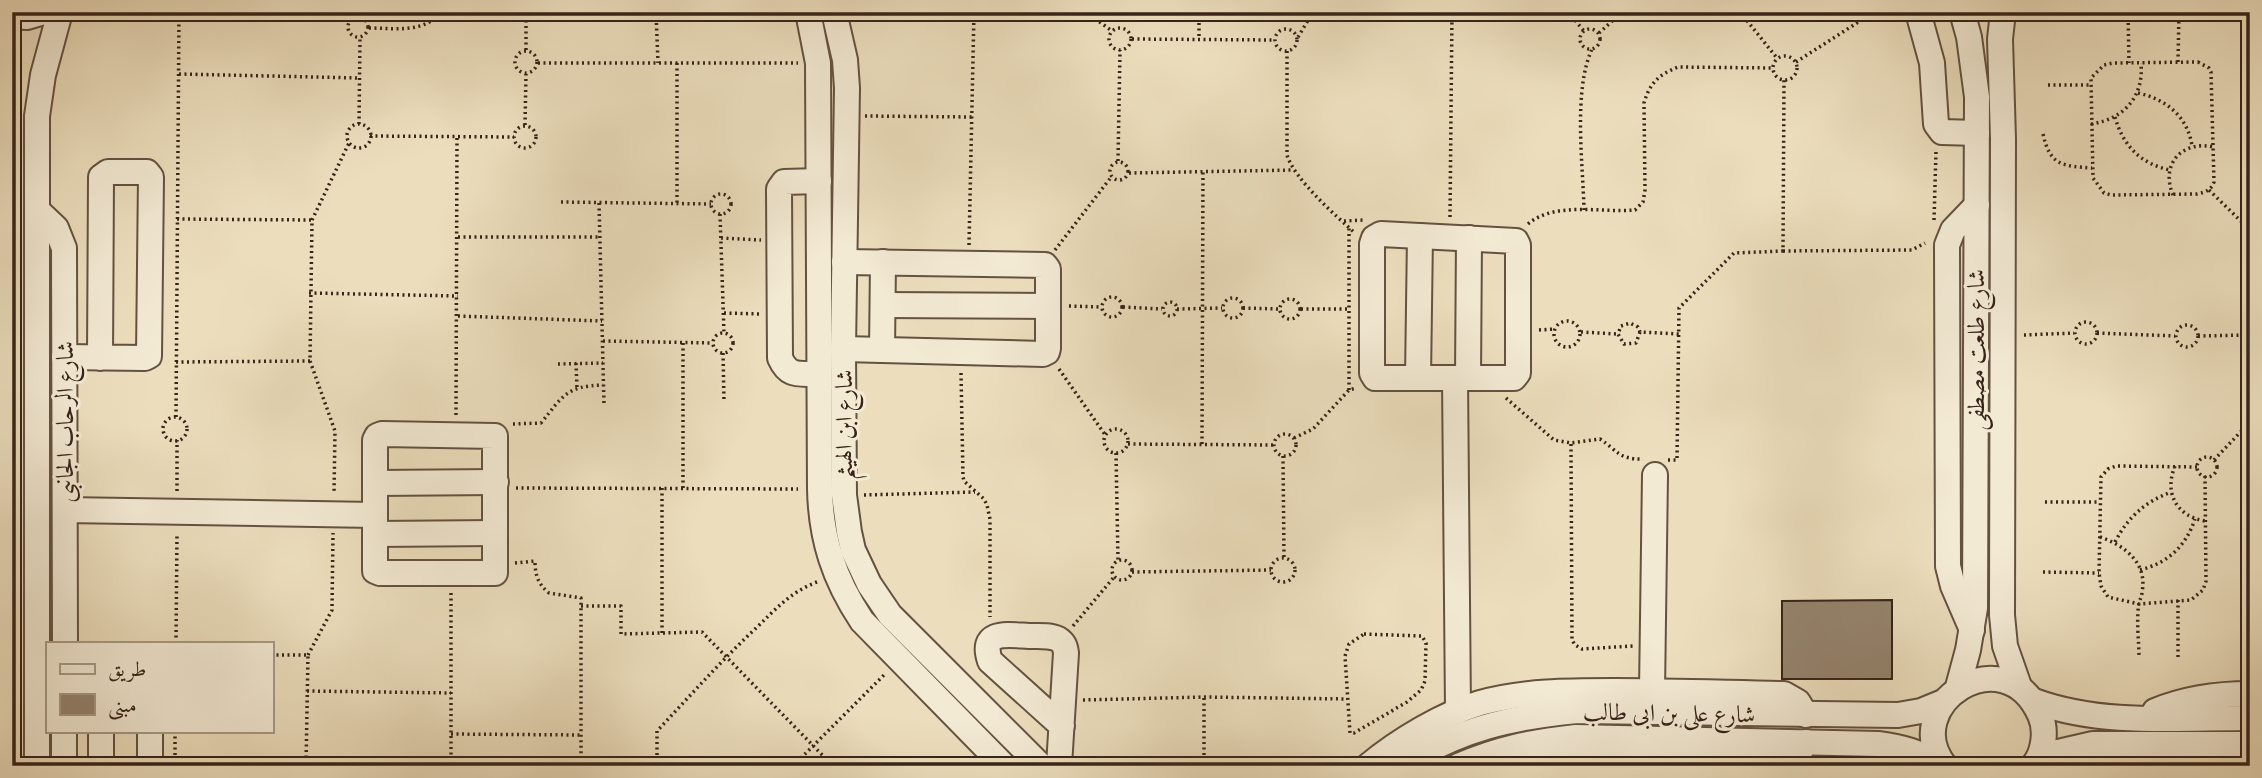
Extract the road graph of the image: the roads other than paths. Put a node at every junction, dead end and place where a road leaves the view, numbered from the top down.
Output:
1 (44, 12) edge
2 (60, 12) edge
3 (808, 12) edge
4 (834, 12) edge
5 (1918, 12) edge
6 (1962, 12) edge
7 (2003, 12) edge
8 (12, 16) edge
9 (1977, 133) junction
10 (819, 181) junction
11 (38, 211) junction
12 (1420, 236) junction
13 (1469, 238) junction
14 (62, 239) junction
15 (101, 239) junction
16 (844, 262) junction
17 (883, 262) junction
18 (832, 304) junction
19 (883, 305) junction
20 (1048, 306) junction
21 (844, 349) junction
22 (882, 350) junction
23 (65, 357) junction
24 (100, 358) junction
25 (819, 374) junction
26 (1418, 378) junction
27 (1462, 378) junction
28 (1658, 465) road end
29 (375, 483) junction
30 (496, 485) junction
31 (65, 510) junction
32 (375, 525) junction
33 (495, 533) junction
34 (65, 642) edge
35 (1652, 691) junction
36 (1951, 694) junction
37 (2026, 694) junction
38 (2250, 694) edge
39 (1458, 711) junction
40 (1806, 715) junction
41 (2137, 718) junction
42 (2250, 718) edge
43 (1062, 726) junction
44 (64, 732) edge
45 (102, 732) edge
46 (150, 732) edge
47 (1806, 742) junction
48 (2179, 744) junction
49 (2250, 744) edge
50 (64, 761) edge
51 (37, 762) edge
52 (2035, 764) edge
53 (101, 766) edge
54 (150, 766) edge
55 (1003, 766) edge
56 (1041, 766) edge
57 (1059, 766) edge
58 (1368, 766) edge
59 (1402, 766) edge
60 (1458, 766) edge
61 (1526, 766) edge
62 (1943, 766) edge
63 (2216, 766) edge

1 - 8 street
2 - 11 street
3 - 10 street, شارع ابن الهيثم
4 - 16 street, شارع ابن الهيثم
5 - 9 street
6 - 9 street, شارع طلعت مصطفى
7 - 37 street, شارع طلعت مصطفى
9 - 36 street, شارع طلعت مصطفى
10 - 18 street, شارع ابن الهيثم
10 - 25 street
11 - 14 street
11 - 51 street
12 - 13 street
12 - 26 street
12 - 26 street
13 - 27 street
13 - 27 street
14 - 15 street
14 - 23 street, شارع الرحاب الجانبى
15 - 24 street
15 - 24 street
16 - 17 street
16 - 18 street, شارع ابن الهيثم
17 - 19 street
17 - 20 street
18 - 21 street, شارع ابن الهيثم
18 - 25 street, شارع ابن الهيثم
19 - 20 street
19 - 22 street
20 - 22 street
21 - 22 street
21 - 56 street, شارع ابن الهيثم
23 - 24 street
23 - 31 street, شارع الرحاب الجانبى
25 - 55 street, شارع ابن الهيثم
26 - 27 street
27 - 39 street
28 - 35 street
29 - 30 street
29 - 30 street
29 - 32 street
30 - 33 street
31 - 32 street
31 - 34 street, شارع الرحاب الجانبى
32 - 33 street
32 - 33 street
35 - 39 street
35 - 40 street
36 - 37 street, شارع على بن ابى طالب
36 - 40 street, شارع على بن ابى طالب
36 - 62 street, شارع طلعت مصطفى
37 - 41 street
37 - 52 street, شارع طلعت مصطفى
38 - 41 street
39 - 58 street
40 - 59 street, شارع على بن ابى طالب
41 - 42 street
43 - 43 street
43 - 57 street
44 - 50 street
45 - 53 street
46 - 54 street
47 - 60 street, شارع على بن ابى طالب
47 - 61 street
47 - 62 street, شارع على بن ابى طالب
48 - 49 street
48 - 52 street
48 - 63 street
50 - 51 street

